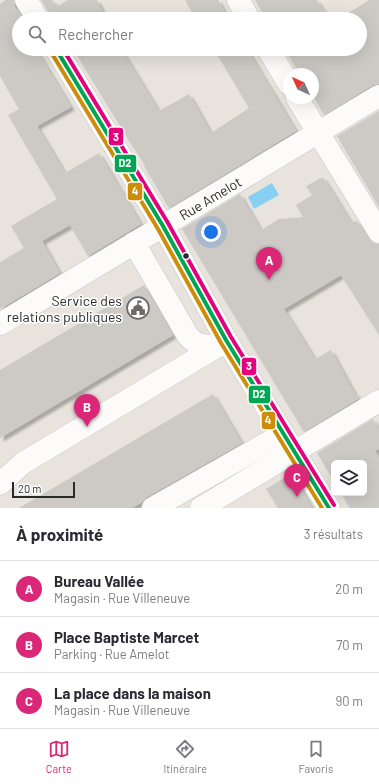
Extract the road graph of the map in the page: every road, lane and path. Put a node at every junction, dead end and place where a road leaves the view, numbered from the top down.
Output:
1 (26, 0) edge
2 (238, 0) edge
3 (34, 12) edge
4 (245, 12) edge
5 (60, 56) edge
6 (272, 56) edge
7 (283, 74) edge
8 (379, 96) edge
9 (301, 104) edge
10 (318, 133) junction
11 (163, 226) junction
12 (379, 232) edge
13 (134, 243) junction
14 (0, 324) edge
15 (222, 343) junction
16 (379, 401) edge
17 (288, 443) junction
18 (0, 484) edge
19 (153, 508) edge
20 (201, 508) edge
21 (329, 508) edge

1 - 3 street
2 - 4 street
5 - 11 street
6 - 7 street
8 - 10 street, Rue Amelot
9 - 10 street
10 - 11 street, Rue Amelot
10 - 12 street
11 - 13 street, Rue Amelot
11 - 15 street
13 - 14 street, Rue Amelot
13 - 15 street
15 - 17 street
15 - 18 street
16 - 17 street
17 - 19 street
17 - 20 street
17 - 21 street

